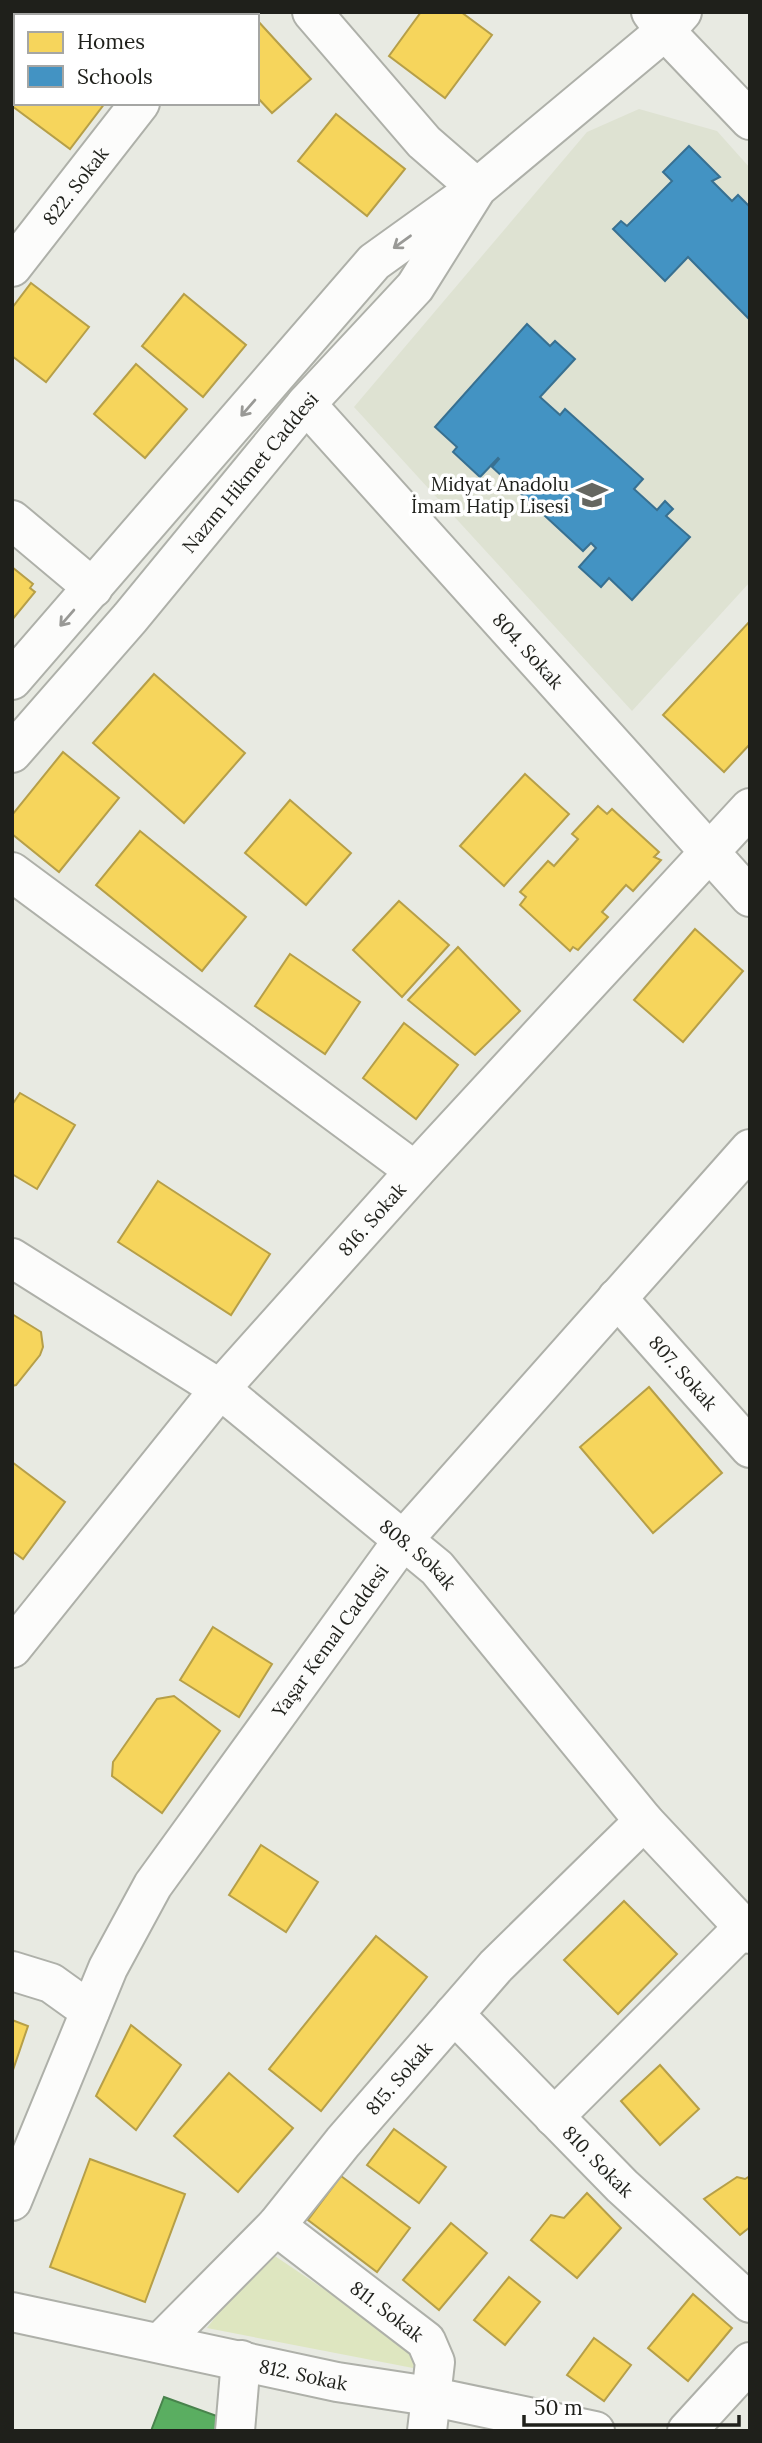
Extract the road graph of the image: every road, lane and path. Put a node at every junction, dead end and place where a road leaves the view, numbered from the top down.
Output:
1 (312, 12) edge
2 (666, 19) edge
3 (138, 105) edge
4 (750, 120) edge
5 (477, 188) junction
6 (12, 267) edge
7 (306, 404) junction
8 (12, 520) edge
9 (93, 588) junction
10 (12, 680) edge
11 (12, 753) edge
12 (750, 808) edge
13 (710, 854) junction
14 (12, 872) edge
15 (750, 897) edge
16 (750, 1149) edge
17 (415, 1171) junction
18 (12, 1258) edge
19 (617, 1298) junction
20 (220, 1390) junction
21 (750, 1448) edge
22 (403, 1540) junction
23 (12, 1648) edge
24 (644, 1821) junction
25 (746, 1931) edge
26 (12, 1971) edge
27 (90, 2011) junction
28 (454, 2014) junction
29 (554, 2117) junction
30 (12, 2201) edge
31 (276, 2226) junction
32 (750, 2303) edge
33 (12, 2312) edge
34 (160, 2343) junction
35 (241, 2360) junction
36 (750, 2362) edge
37 (428, 2413) edge
38 (235, 2431) edge
39 (595, 2431) edge
40 (687, 2431) edge

1 - 5 street
2 - 4 street
2 - 5 street, Nazım Hikmet Caddesi
3 - 6 street, 822. Sokak
5 - 7 street, Nazım Hikmet Caddesi
5 -> 9 street, Nazım Hikmet Caddesi
7 - 11 street, Nazım Hikmet Caddesi
7 - 13 street, 804. Sokak
8 - 9 street
9 -> 10 street, Nazım Hikmet Caddesi
12 - 13 street, 816. Sokak
13 - 15 street, 804. Sokak
13 - 17 street, 816. Sokak
14 - 17 street
16 - 19 street, Yaşar Kemal Caddesi
17 - 20 street, 816. Sokak
18 - 20 street, 808. Sokak
19 - 21 street, 807. Sokak
19 - 22 street, Yaşar Kemal Caddesi
20 - 22 street, 808. Sokak
20 - 23 street, 816. Sokak
22 - 24 street, 808. Sokak
22 - 27 street, Yaşar Kemal Caddesi
24 - 25 street, 808. Sokak
24 - 28 street, 815. Sokak
25 - 29 street
26 - 27 street
27 - 30 street, Yaşar Kemal Caddesi
28 - 29 street, 810. Sokak
28 - 31 street, 815. Sokak
29 - 32 street, 810. Sokak
31 - 34 street, 815. Sokak
31 - 37 street, 811. Sokak
33 - 34 street, 812. Sokak
34 - 35 street, 812. Sokak
35 - 37 street, 812. Sokak
35 - 38 street
36 - 40 street
37 - 39 street, 812. Sokak

